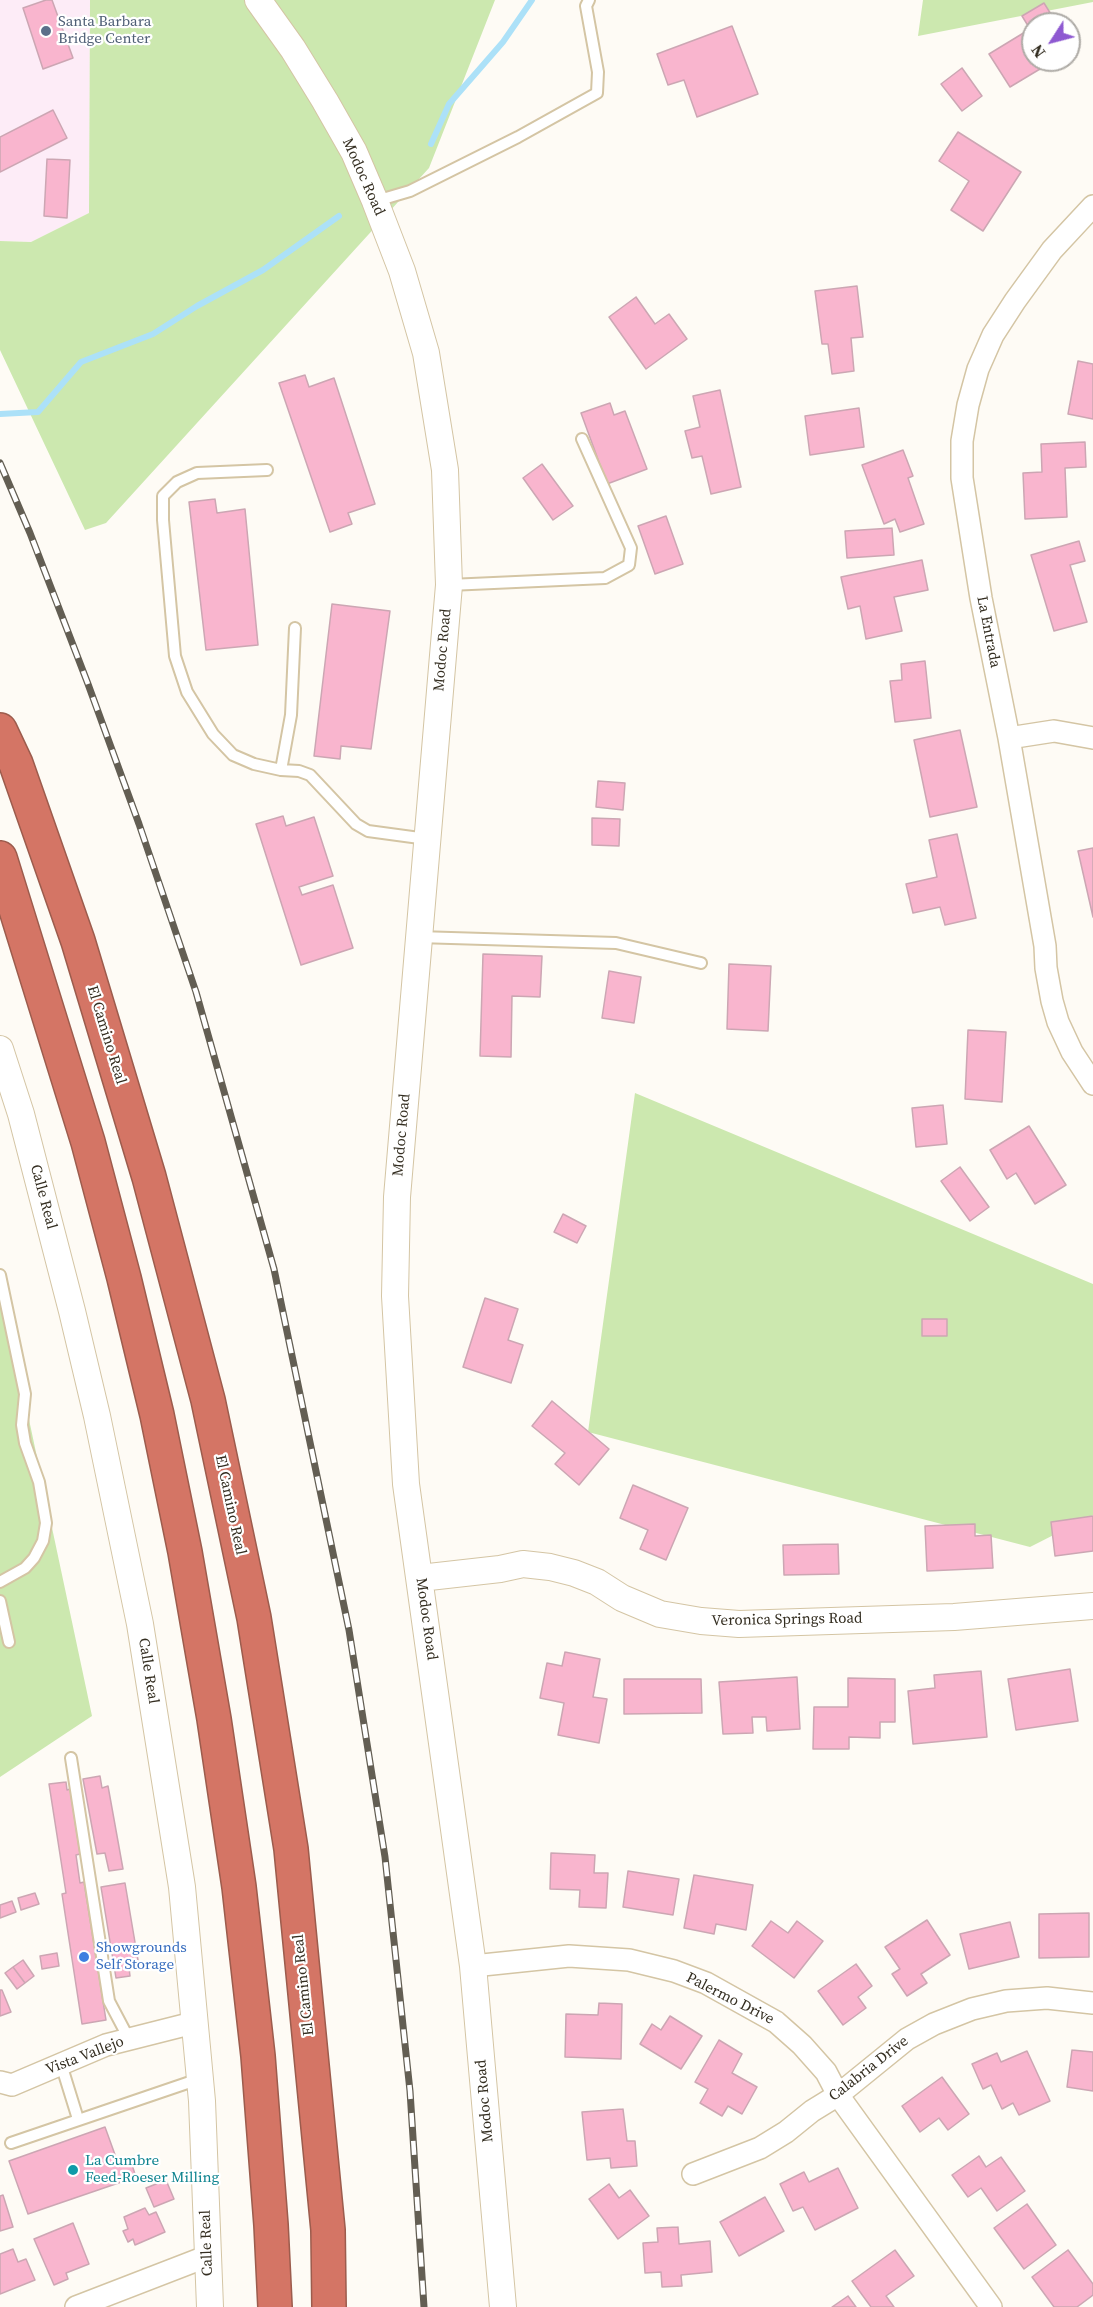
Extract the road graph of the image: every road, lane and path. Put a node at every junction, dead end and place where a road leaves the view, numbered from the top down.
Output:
1 (258, 0) edge
2 (589, 0) edge
3 (375, 201) junction
4 (1093, 206) edge
5 (582, 439) dead end
6 (267, 470) dead end
7 (449, 585) junction
8 (295, 628) dead end
9 (0, 712) edge
10 (0, 730) edge
11 (1009, 738) junction
12 (1093, 738) edge
13 (16, 764) junction
14 (281, 770) junction
15 (427, 839) junction
16 (1, 862) edge
17 (418, 937) junction
18 (701, 963) dead end
19 (0, 1049) edge
20 (1093, 1084) edge
21 (0, 1275) edge
22 (420, 1578) junction
23 (0, 1582) edge
24 (0, 1601) edge
25 (1093, 1606) edge
26 (9, 1642) dead end
27 (71, 1758) dead end
28 (473, 1966) junction
29 (1093, 2003) edge
30 (193, 2023) junction
31 (129, 2039) junction
32 (61, 2064) junction
33 (199, 2079) junction
34 (4, 2086) edge
35 (838, 2095) junction
36 (78, 2119) junction
37 (11, 2143) dead end
38 (693, 2174) dead end
39 (208, 2256) junction
40 (983, 2304) edge
41 (76, 2307) edge
42 (210, 2307) edge
43 (275, 2307) edge
44 (329, 2307) edge
45 (503, 2307) edge

1 - 3 street, Modoc Road
2 - 3 lane
3 - 7 street, Modoc Road
4 - 11 street, La Entrada
5 - 7 lane
6 - 14 lane
7 - 15 street, Modoc Road
8 - 14 lane
9 - 13 highway
10 - 13 highway, El Camino Real
11 - 12 street
11 - 20 street, La Entrada
13 - 44 highway, El Camino Real
14 - 15 lane
15 - 17 street, Modoc Road
16 - 43 highway
17 - 18 lane
17 - 22 street, Modoc Road
19 - 30 street, Calle Real
21 - 23 lane
22 - 25 street, Veronica Springs Road
22 - 28 street, Modoc Road
24 - 26 lane
27 - 31 lane
28 - 35 street, Palermo Drive
28 - 45 street, Modoc Road
29 - 35 street, Calabria Drive
30 - 31 street, Vista Vallejo
30 - 33 street, Calle Real
31 - 32 street, Vista Vallejo
32 - 34 street, Vista Vallejo
32 - 36 lane
33 - 36 lane
33 - 39 street, Calle Real
35 - 38 street, Calabria Drive
35 - 40 street, Palermo Drive
36 - 37 lane
39 - 41 street
39 - 42 street, Calle Real

